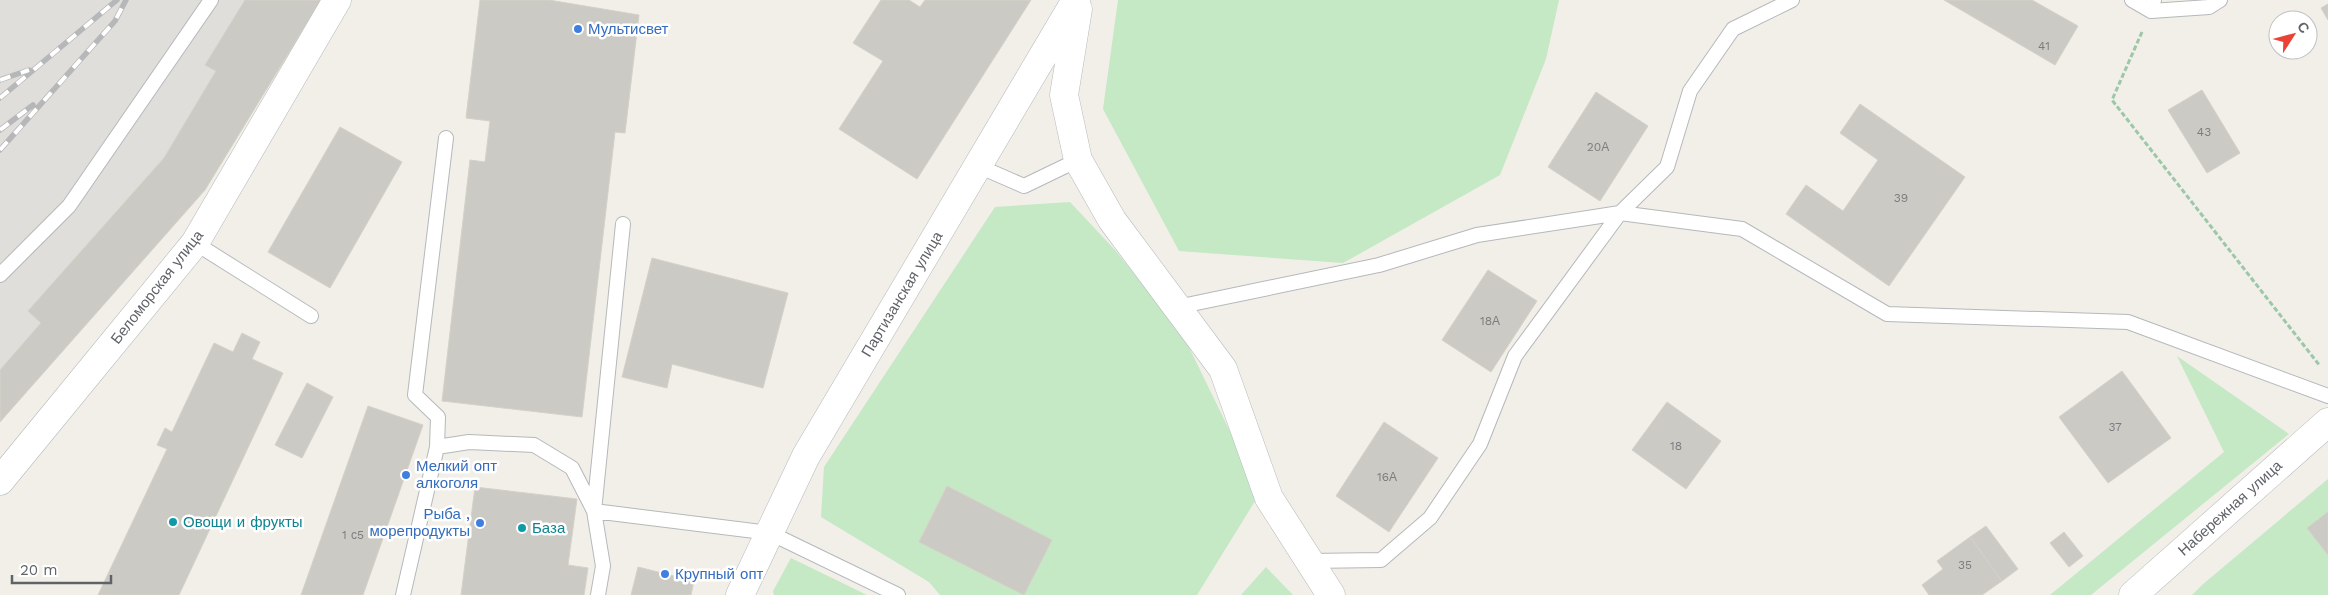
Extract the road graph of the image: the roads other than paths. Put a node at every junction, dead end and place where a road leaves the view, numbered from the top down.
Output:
1 (211, 0) edge
2 (337, 0) edge
3 (1078, 0) edge
4 (1792, 0) edge
5 (2132, 0) edge
6 (2220, 0) edge
7 (2153, 6) edge
8 (446, 138) dead end
9 (1078, 160) junction
10 (978, 166) junction
11 (1620, 213) junction
12 (623, 224) dead end
13 (195, 243) junction
14 (0, 275) edge
15 (1177, 307) junction
16 (311, 316) dead end
17 (2328, 396) edge
18 (2328, 422) edge
19 (437, 447) junction
20 (0, 481) edge
21 (594, 511) junction
22 (770, 533) junction
23 (1309, 561) junction
24 (403, 595) edge
25 (598, 595) edge
26 (740, 595) edge
27 (898, 595) edge
28 (1331, 595) edge
29 (2132, 595) edge

1 - 14 lane
2 - 13 street, Беломорская улица
3 - 9 street
3 - 10 street, Партизанская улица
4 - 11 lane
5 - 7 lane
6 - 7 lane
8 - 19 lane
9 - 10 lane
9 - 15 street
10 - 22 street, Партизанская улица
11 - 15 lane
11 - 17 lane
11 - 23 lane
12 - 21 lane
13 - 16 lane
13 - 20 street, Беломорская улица
15 - 23 street
18 - 29 street, Набережная улица
19 - 21 lane
19 - 24 lane
21 - 22 lane
21 - 25 lane
22 - 26 street, Партизанская улица
22 - 27 lane
23 - 28 street

